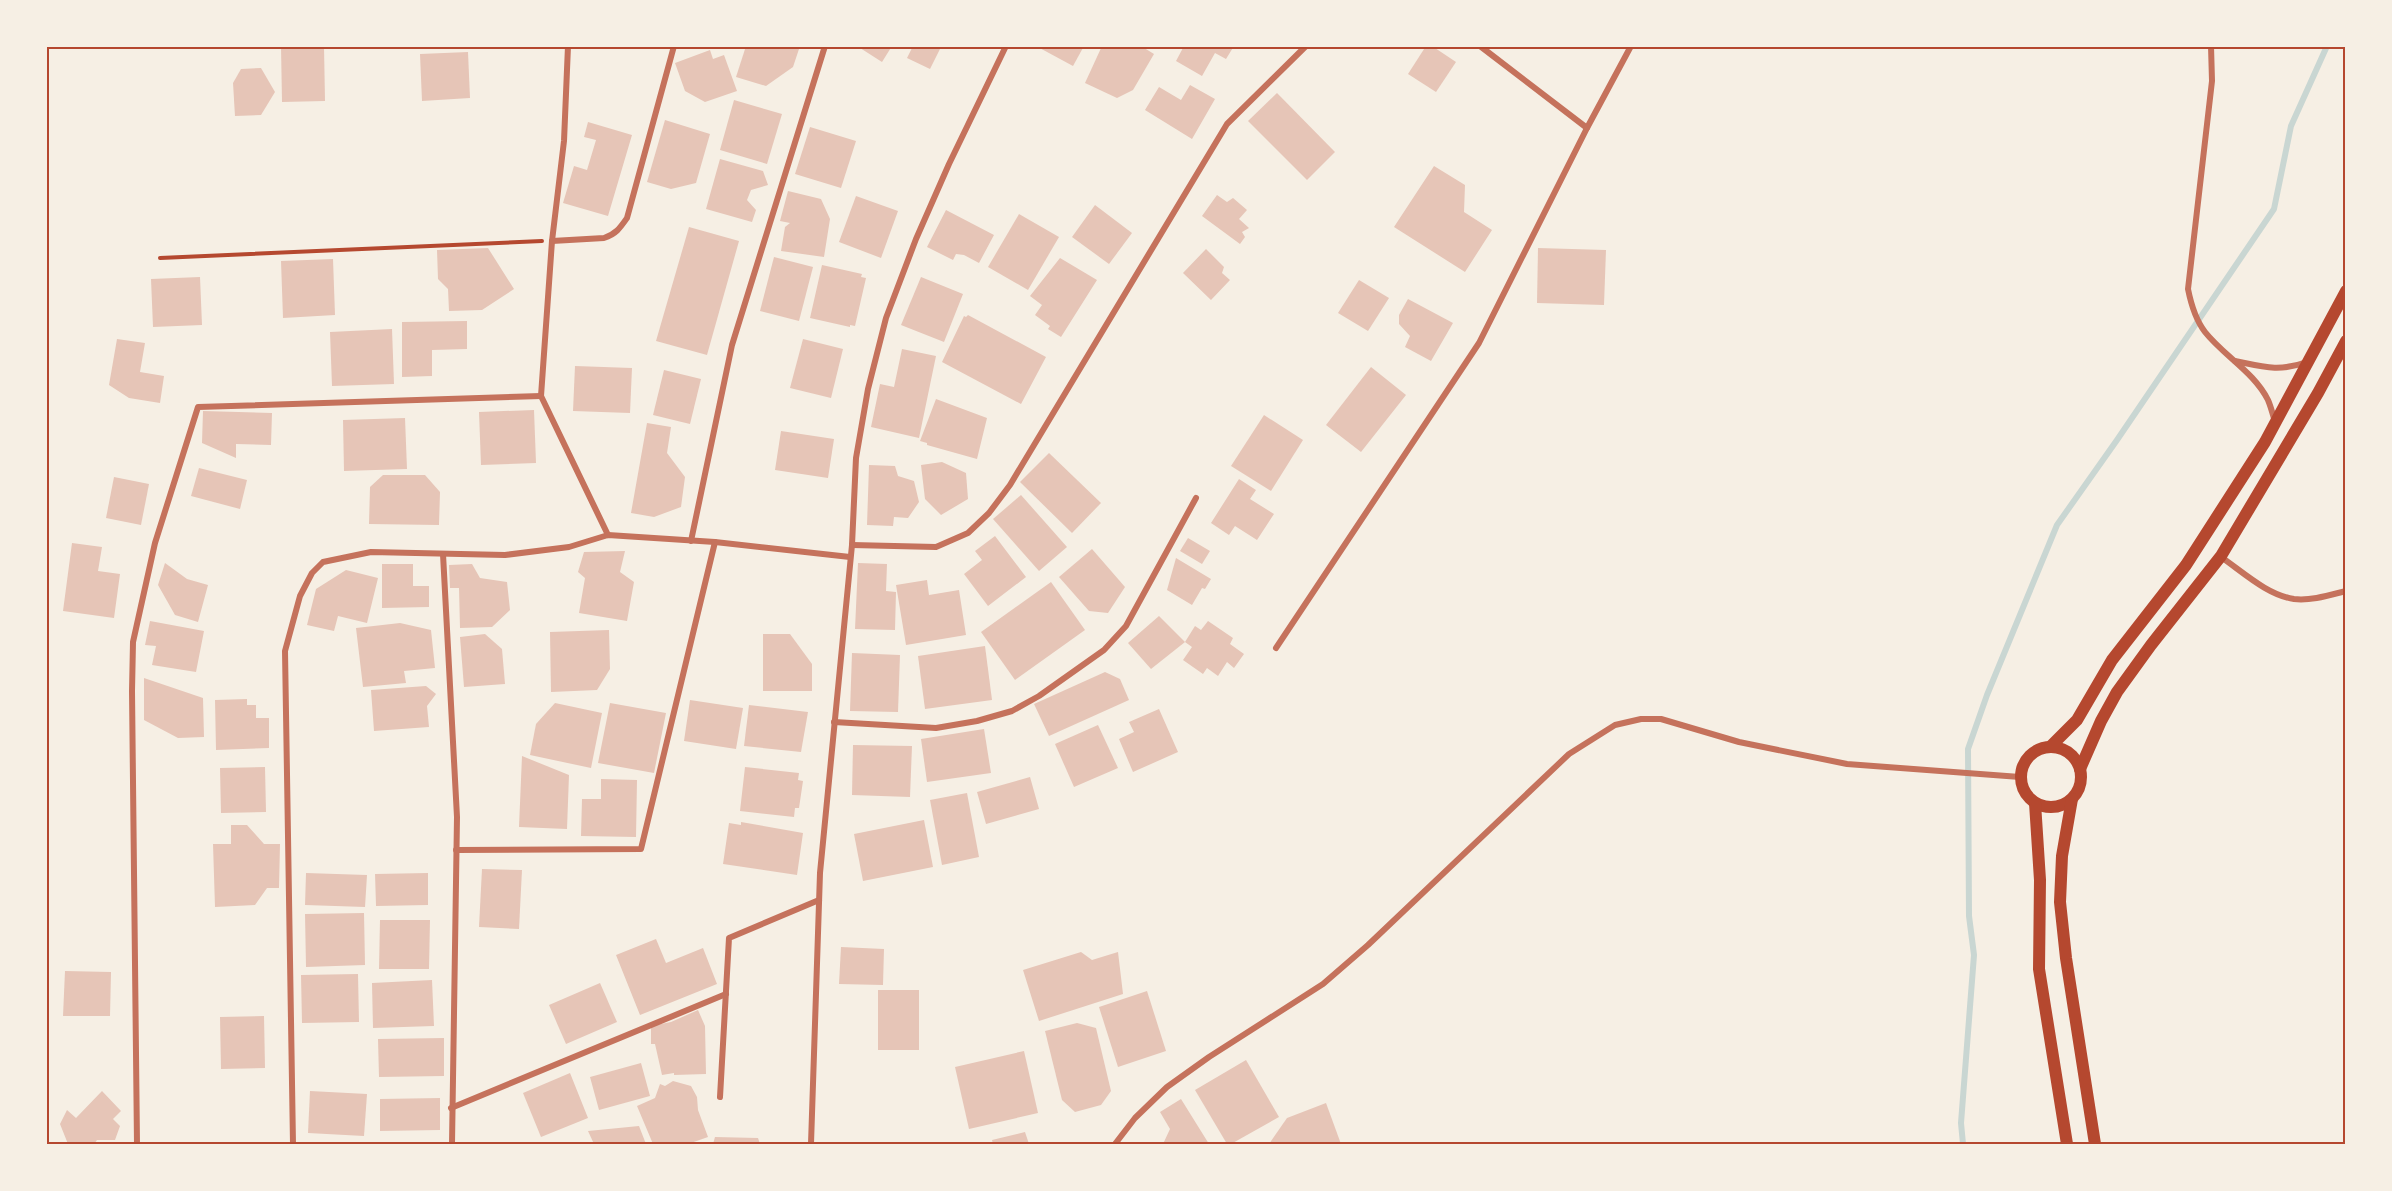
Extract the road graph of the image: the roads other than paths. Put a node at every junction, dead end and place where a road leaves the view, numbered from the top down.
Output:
1 (568, 46) edge
2 (674, 46) edge
3 (825, 46) edge
4 (1006, 46) edge
5 (1306, 46) edge
6 (1480, 46) edge
7 (1631, 46) edge
8 (2211, 46) edge
9 (1587, 128) junction
10 (552, 241) junction
11 (2346, 291) edge
12 (2346, 341) edge
13 (2235, 361) junction
14 (2308, 362) junction
15 (542, 396) junction
16 (2275, 423) junction
17 (1196, 498) dead end
18 (608, 535) junction
19 (691, 541) junction
20 (715, 542) junction
21 (852, 544) junction
22 (442, 554) junction
23 (2221, 556) junction
24 (850, 557) junction
25 (2346, 591) edge
26 (1276, 648) dead end
27 (834, 722) junction
28 (2050, 747) junction
29 (2080, 769) junction
30 (2020, 777) junction
31 (2072, 799) junction
32 (2035, 803) junction
33 (456, 850) junction
34 (819, 900) junction
35 (726, 994) junction
36 (720, 1097) dead end
37 (451, 1108) junction
38 (137, 1144) edge
39 (293, 1144) edge
40 (452, 1144) edge
41 (811, 1144) edge
42 (1115, 1144) edge
43 (2067, 1144) edge
44 (2095, 1144) edge

1 - 10 street
2 - 10 street
3 - 19 street
4 - 21 street
5 - 21 street
6 - 9 street
7 - 9 street
8 - 13 street
9 - 26 street
10 - 15 street
11 - 14 main road
12 - 23 main road
13 - 14 street
13 - 16 street
14 - 16 main road
15 - 18 street
15 - 38 street
16 - 28 main road
17 - 27 street
18 - 19 street
18 - 22 street
19 - 20 street
20 - 24 street
20 - 33 street
21 - 24 street
22 - 33 street
22 - 39 street
23 - 25 street
23 - 29 main road
24 - 27 street
27 - 34 street
28 - 29 main road
28 - 30 main road
29 - 31 main road
30 - 32 main road
30 - 42 street
31 - 32 main road
31 - 44 main road
32 - 43 main road
33 - 37 street
34 - 35 street
34 - 41 street
35 - 36 street
35 - 37 street
37 - 40 street

